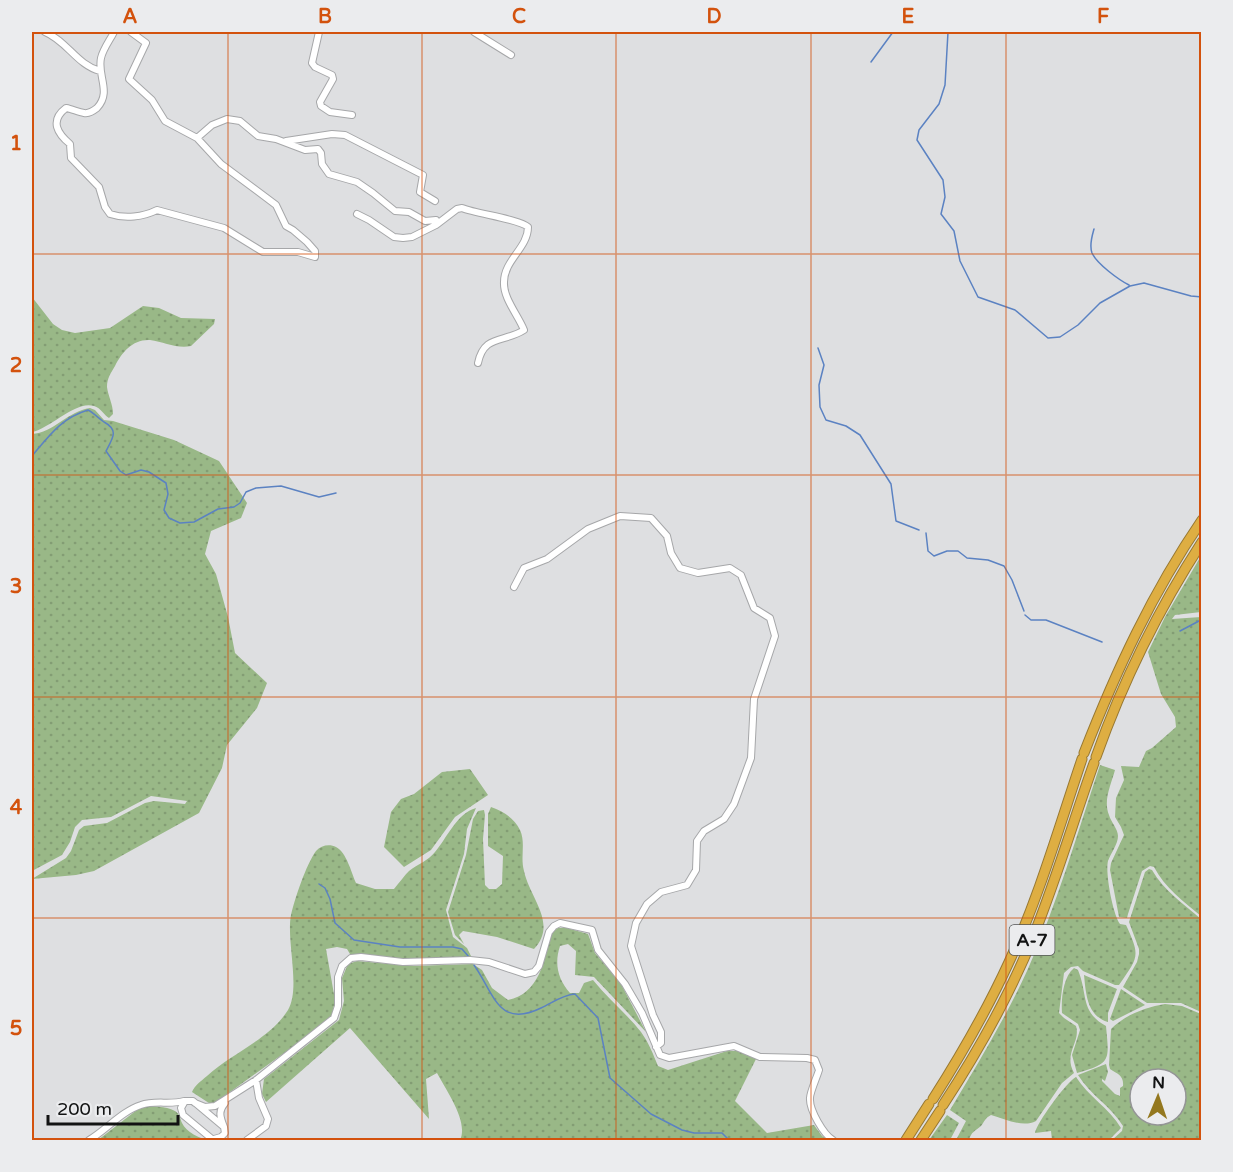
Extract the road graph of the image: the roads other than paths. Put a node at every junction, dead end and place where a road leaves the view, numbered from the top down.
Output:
1 (45, 32) edge
2 (114, 32) edge
3 (132, 32) edge
4 (319, 32) edge
5 (474, 32) edge
6 (511, 55) dead end
7 (100, 71) junction
8 (352, 115) dead end
9 (197, 138) junction
10 (283, 141) junction
11 (435, 201) dead end
12 (357, 214) dead end
13 (436, 225) junction
14 (478, 363) dead end
15 (1202, 520) edge
16 (1202, 542) edge
17 (514, 587) dead end
18 (656, 1047) junction
19 (256, 1080) junction
20 (229, 1098) junction
21 (185, 1101) junction
22 (195, 1103) junction
23 (167, 1104) junction
24 (181, 1112) junction
25 (225, 1129) junction
26 (89, 1140) edge
27 (216, 1140) edge
28 (228, 1140) edge
29 (247, 1140) edge
30 (833, 1140) edge
31 (906, 1140) edge
32 (921, 1140) edge

1 - 7 street
2 - 7 street
3 - 9 street
4 - 8 street
5 - 6 street
7 - 9 street
9 - 10 street
10 - 11 street
10 - 13 street
12 - 13 street
13 - 14 street
15 - 31 highway, A-7
16 - 32 highway, A-7
17 - 18 street
18 - 19 street
18 - 30 street
19 - 20 street
19 - 29 street
20 - 22 street
20 - 25 street
21 - 22 street
21 - 23 street
21 - 24 street
22 - 25 street
23 - 24 street
23 - 26 street
24 - 27 street
25 - 27 street
25 - 28 street

